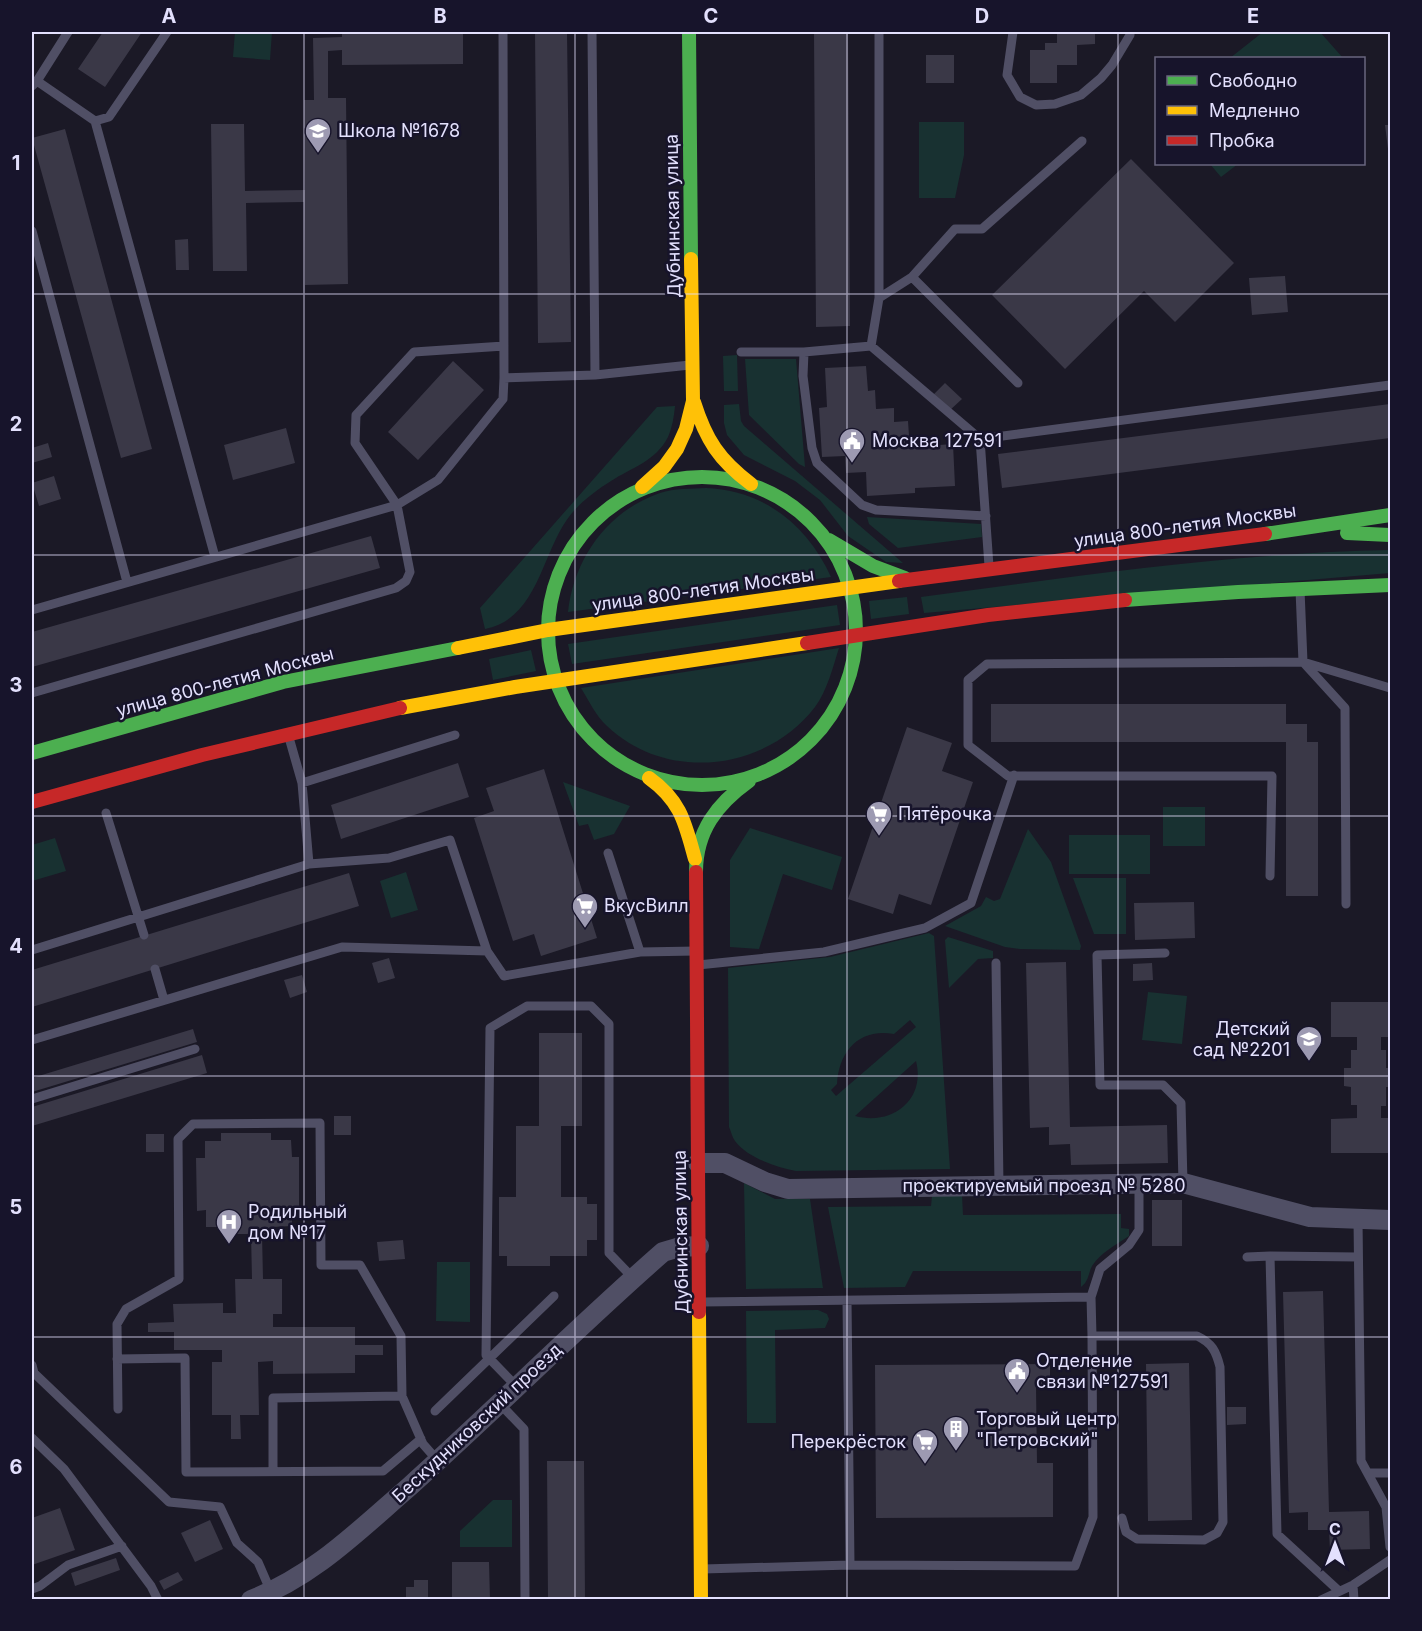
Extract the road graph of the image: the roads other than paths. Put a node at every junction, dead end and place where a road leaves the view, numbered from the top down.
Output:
1 (68, 32) edge
2 (167, 32) edge
3 (503, 32) edge
4 (592, 32) edge
5 (689, 32) edge
6 (879, 32) edge
7 (1013, 32) edge
8 (1130, 32) edge
9 (34, 83) edge
10 (95, 122) junction
11 (1082, 141) dead end
12 (32, 231) edge
13 (912, 277) junction
14 (879, 298) junction
15 (504, 346) junction
16 (871, 346) junction
17 (741, 352) dead end
18 (804, 352) junction
19 (693, 365) junction
20 (595, 375) junction
21 (504, 378) junction
22 (1018, 383) dead end
23 (1390, 385) edge
24 (693, 401) junction
25 (980, 440) junction
26 (756, 488) junction
27 (633, 494) junction
28 (397, 505) junction
29 (1390, 515) edge
30 (986, 516) junction
31 (1268, 534) junction
32 (1390, 535) edge
33 (823, 536) junction
34 (215, 557) junction
35 (990, 570) junction
36 (912, 580) junction
37 (127, 582) junction
38 (1390, 585) edge
39 (850, 587) junction
40 (1300, 588) junction
41 (32, 610) edge
42 (548, 630) junction
43 (856, 634) junction
44 (1303, 662) junction
45 (556, 680) junction
46 (1390, 688) edge
47 (32, 693) edge
48 (288, 733) junction
49 (455, 735) dead end
50 (32, 753) edge
51 (639, 772) junction
52 (759, 773) junction
53 (1014, 775) junction
54 (302, 783) junction
55 (32, 802) edge
56 (106, 813) dead end
57 (608, 853) dead end
58 (696, 863) junction
59 (309, 864) junction
60 (1270, 876) dead end
61 (1346, 904) dead end
62 (139, 916) junction
63 (144, 935) dead end
64 (32, 950) edge
65 (487, 951) junction
66 (640, 952) junction
67 (1166, 953) dead end
68 (697, 958) junction
69 (996, 963) dead end
70 (155, 969) dead end
71 (164, 1000) junction
72 (32, 1040) edge
73 (195, 1049) dead end
74 (32, 1099) edge
75 (698, 1163) junction
76 (1183, 1183) junction
77 (1139, 1184) junction
78 (999, 1185) junction
79 (1358, 1220) junction
80 (1390, 1220) edge
81 (699, 1246) junction
82 (1270, 1256) junction
83 (1247, 1257) dead end
84 (1358, 1257) junction
85 (633, 1278) junction
86 (554, 1296) dead end
87 (1091, 1297) junction
88 (847, 1300) junction
89 (700, 1302) junction
90 (1092, 1336) junction
91 (117, 1359) junction
92 (490, 1359) junction
93 (32, 1365) edge
94 (517, 1387) junction
95 (402, 1396) junction
96 (500, 1404) junction
97 (118, 1409) dead end
98 (435, 1411) dead end
99 (32, 1438) edge
100 (421, 1439) junction
101 (438, 1461) junction
102 (273, 1471) junction
103 (1368, 1473) junction
104 (1390, 1473) edge
105 (1122, 1518) dead end
106 (122, 1546) junction
107 (1390, 1547) edge
108 (1390, 1560) edge
109 (850, 1565) junction
110 (701, 1569) junction
111 (1353, 1585) junction
112 (32, 1589) edge
113 (1339, 1591) junction
114 (257, 1597) edge
115 (158, 1599) edge
116 (525, 1599) edge
117 (701, 1599) edge
118 (1321, 1599) edge
119 (1354, 1599) edge

1 - 9 lane
2 - 10 lane
3 - 15 lane
4 - 20 lane
5 - 19 main road, Дубнинская улица
6 - 14 lane
7 - 8 lane
9 - 10 lane
10 - 34 lane
11 - 13 lane
12 - 37 lane
13 - 14 lane
13 - 22 lane
14 - 16 lane
15 - 21 lane
15 - 28 lane
16 - 18 lane
16 - 25 lane
17 - 18 lane
18 - 30 lane
19 - 20 lane
19 - 24 main road, Дубнинская улица
20 - 21 lane
21 - 28 lane
23 - 25 lane
24 - 26 main road, Дубнинская улица
24 - 27 main road, Дубнинская улица
25 - 30 lane
26 - 27 main road
26 - 33 main road
27 - 42 main road
28 - 34 lane
28 - 47 lane
29 - 31 main road, улица 800-летия Москвы
30 - 35 lane
31 - 32 main road
31 - 35 main road, улица 800-летия Москвы
33 - 36 main road
33 - 39 main road
34 - 37 lane
35 - 36 main road, улица 800-летия Москвы
36 - 39 main road, улица 800-летия Москвы
37 - 41 lane
38 - 40 main road
39 - 42 main road, улица 800-летия Москвы
39 - 43 main road
40 - 43 main road
40 - 44 lane
42 - 45 main road
42 - 50 main road, улица 800-летия Москвы
43 - 45 main road
43 - 52 main road
44 - 46 lane
44 - 53 lane
44 - 61 lane
45 - 48 main road
45 - 51 main road
48 - 54 lane
48 - 55 main road
49 - 54 lane
51 - 52 main road
51 - 58 main road, Дубнинская улица
52 - 58 main road, Дубнинская улица
53 - 60 lane
53 - 68 lane
54 - 59 lane
56 - 62 lane
57 - 66 lane
58 - 68 main road, Дубнинская улица
59 - 62 lane
59 - 65 lane
62 - 63 lane
62 - 64 lane
65 - 66 lane
65 - 71 lane
66 - 68 lane
67 - 76 lane
68 - 75 main road, Дубнинская улица
69 - 78 lane
70 - 71 lane
71 - 72 lane
73 - 74 lane
75 - 78 street, проектируемый проезд № 5280
75 - 81 main road, Дубнинская улица
76 - 77 street, проектируемый проезд № 5280
76 - 79 street, проектируемый проезд № 5280
77 - 78 street, проектируемый проезд № 5280
77 - 87 lane
79 - 80 street, проектируемый проезд № 5280
79 - 84 lane
81 - 85 street, Бескудниковский проезд
81 - 89 main road, Дубнинская улица
82 - 83 lane
82 - 84 lane
82 - 113 lane
84 - 103 lane
85 - 92 lane
85 - 94 street, Бескудниковский проезд
86 - 92 lane
87 - 88 lane
87 - 90 lane
88 - 89 lane
88 - 109 lane
89 - 110 main road, Дубнинская улица
90 - 105 lane
90 - 109 lane
91 - 95 lane
91 - 97 lane
91 - 102 lane
92 - 94 lane
92 - 98 lane
93 - 114 lane
94 - 96 street, Бескудниковский проезд
95 - 100 lane
95 - 102 lane
96 - 101 street, Бескудниковский проезд
96 - 116 lane
99 - 106 lane
100 - 101 lane
100 - 102 lane
101 - 114 street, Бескудниковский проезд
103 - 104 lane
103 - 107 lane
106 - 112 lane
106 - 115 lane
108 - 111 lane
109 - 110 lane
110 - 117 main road, Дубнинская улица
111 - 113 lane
111 - 119 lane
113 - 118 lane

